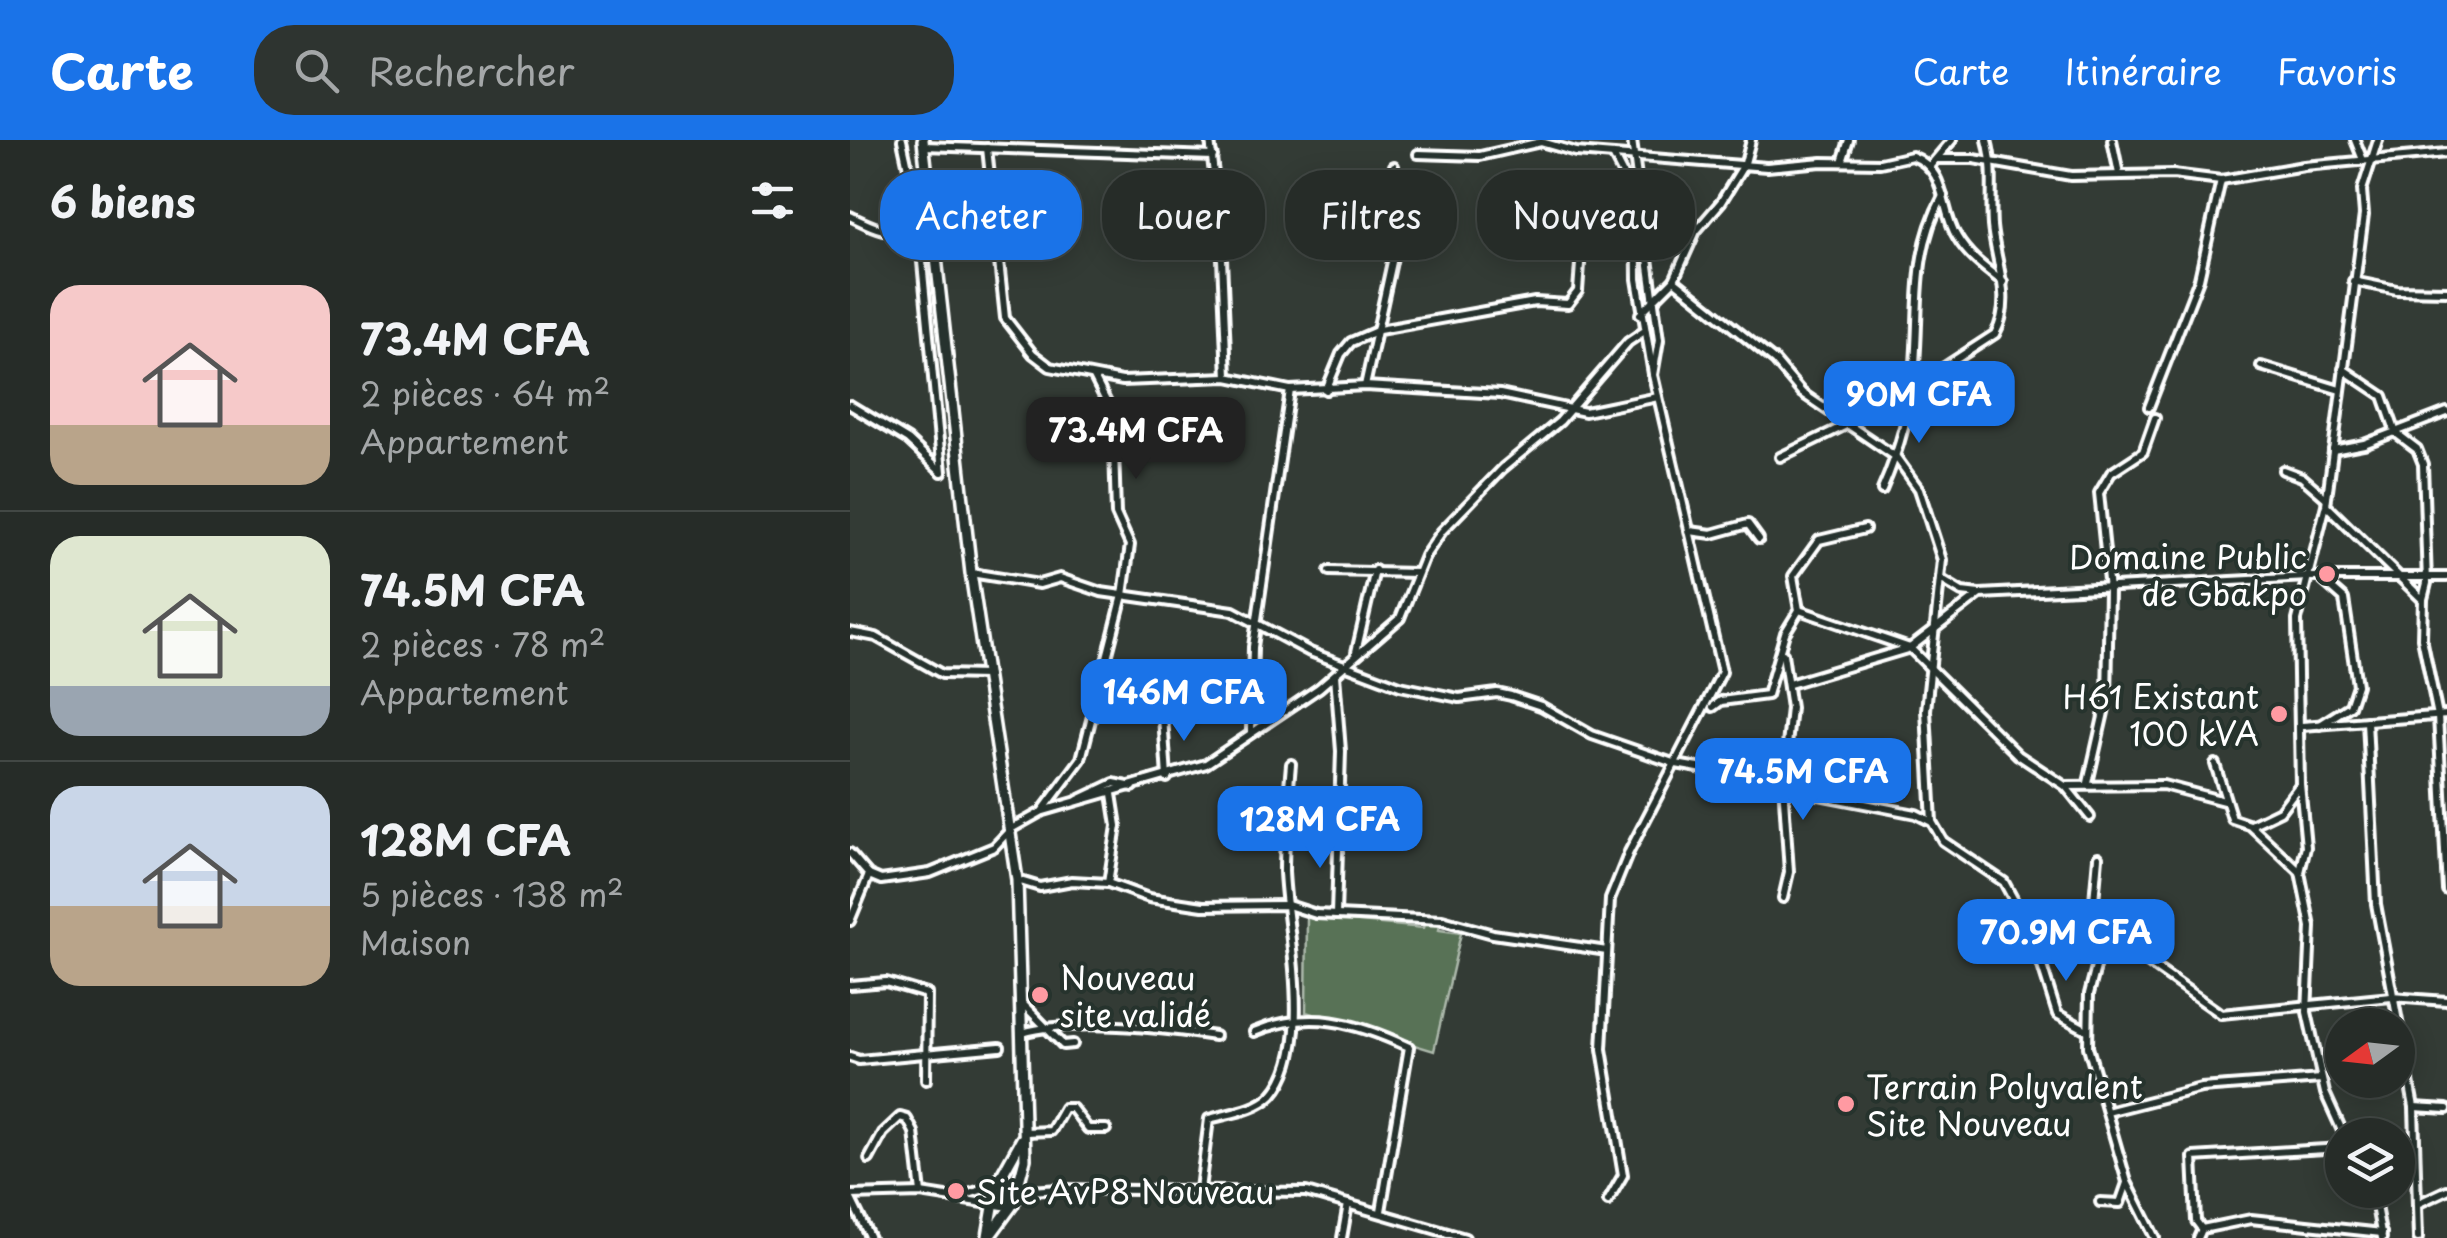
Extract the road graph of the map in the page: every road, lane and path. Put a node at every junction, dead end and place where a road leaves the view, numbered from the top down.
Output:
1 (902, 140) edge
2 (1632, 140) edge
3 (1751, 140) edge
4 (1849, 140) edge
5 (1952, 140) edge
6 (1987, 140) edge
7 (2112, 140) edge
8 (2355, 140) edge
9 (2378, 140) edge
10 (1212, 141) edge
11 (924, 143) edge
12 (988, 148) junction
13 (2447, 153) edge
14 (1418, 154) dead end
15 (1613, 155) junction
16 (1213, 156) junction
17 (1634, 157) junction
18 (2372, 159) junction
19 (1937, 160) junction
20 (2362, 160) junction
21 (1842, 162) junction
22 (1745, 163) junction
23 (1994, 164) junction
24 (1394, 166) dead end
25 (1929, 167) junction
26 (909, 170) edge
27 (928, 170) edge
28 (1621, 170) edge
29 (1637, 170) edge
30 (2118, 174) junction
31 (2221, 180) junction
32 (1944, 196) junction
33 (850, 216) edge
34 (880, 229) edge
35 (920, 260) edge
36 (939, 260) edge
37 (1637, 260) edge
38 (1649, 260) edge
39 (1580, 264) dead end
40 (1674, 280) junction
41 (2003, 282) junction
42 (2354, 282) junction
43 (2447, 290) edge
44 (1654, 300) junction
45 (1640, 314) junction
46 (1378, 330) junction
47 (1643, 332) junction
48 (2261, 366) dead end
49 (2343, 369) junction
50 (1653, 375) junction
51 (1094, 377) junction
52 (1228, 377) junction
53 (1365, 386) junction
54 (1912, 388) junction
55 (1290, 390) junction
56 (1326, 390) junction
57 (2340, 390) junction
58 (1658, 397) junction
59 (850, 405) edge
60 (2149, 406) dead end
61 (1569, 410) junction
62 (2447, 412) edge
63 (2155, 418) dead end
64 (1848, 424) junction
65 (2396, 433) junction
66 (2333, 450) junction
67 (1780, 457) dead end
68 (1896, 458) junction
69 (2284, 470) dead end
70 (1882, 490) dead end
71 (2326, 502) junction
72 (1865, 529) dead end
73 (1690, 531) junction
74 (1759, 539) dead end
75 (1375, 570) junction
76 (1329, 571) dead end
77 (972, 573) junction
78 (1418, 573) junction
79 (2308, 576) junction
80 (2320, 577) junction
81 (2400, 577) junction
82 (2447, 577) edge
83 (2426, 578) junction
84 (1942, 580) junction
85 (2109, 590) junction
86 (1980, 594) junction
87 (1123, 595) junction
88 (2423, 600) junction
89 (1799, 610) junction
90 (1257, 622) junction
91 (1938, 628) junction
92 (850, 632) edge
93 (1782, 648) junction
94 (1910, 648) junction
95 (1356, 653) junction
96 (1345, 665) junction
97 (1933, 666) junction
98 (1334, 674) junction
99 (986, 675) junction
100 (1789, 684) junction
101 (1713, 708) dead end
102 (1163, 716) dead end
103 (2442, 716) edge
104 (2367, 722) junction
105 (2320, 725) junction
106 (2302, 726) junction
107 (1251, 731) junction
108 (1291, 764) dead end
109 (1676, 764) junction
110 (2214, 764) dead end
111 (1168, 778) junction
112 (1783, 783) junction
113 (2088, 784) junction
114 (2300, 784) junction
115 (2065, 786) junction
116 (1133, 787) junction
117 (1112, 794) junction
118 (2224, 800) junction
119 (1078, 801) junction
120 (2444, 801) edge
121 (1042, 811) junction
122 (2090, 817) dead end
123 (1932, 822) junction
124 (2250, 825) junction
125 (1011, 829) junction
126 (850, 853) edge
127 (2098, 857) dead end
128 (2446, 862) edge
129 (2300, 872) junction
130 (869, 876) junction
131 (1017, 880) junction
132 (1108, 883) junction
133 (2447, 890) edge
134 (850, 897) edge
135 (860, 898) junction
136 (1783, 898) dead end
137 (1288, 905) junction
138 (1336, 915) junction
139 (850, 921) edge
140 (2104, 936) junction
141 (1607, 952) junction
142 (850, 985) edge
143 (2391, 997) junction
144 (2447, 1001) edge
145 (1021, 1002) junction
146 (2307, 1003) junction
147 (1293, 1018) junction
148 (1046, 1026) junction
149 (2087, 1030) junction
150 (1254, 1032) dead end
151 (1022, 1033) junction
152 (1215, 1036) dead end
153 (1073, 1044) dead end
154 (1000, 1047) dead end
155 (928, 1051) junction
156 (850, 1057) edge
157 (2321, 1079) junction
158 (926, 1080) dead end
159 (2414, 1107) junction
160 (2447, 1109) edge
161 (2107, 1112) junction
162 (2337, 1118) edge
163 (1106, 1129) dead end
164 (1025, 1132) junction
165 (2325, 1149) edge
166 (869, 1159) dead end
167 (2127, 1182) junction
168 (997, 1184) junction
169 (1019, 1186) junction
170 (1200, 1189) junction
171 (2447, 1190) edge
172 (1031, 1192) junction
173 (921, 1193) junction
174 (850, 1196) edge
175 (961, 1196) junction
176 (1608, 1201) dead end
177 (2100, 1202) dead end
178 (995, 1203) junction
179 (1013, 1204) junction
180 (1348, 1204) junction
181 (2417, 1204) junction
182 (2377, 1208) edge
183 (1381, 1211) junction
184 (2202, 1229) junction
185 (2382, 1236) edge
186 (870, 1238) edge
187 (987, 1238) edge
188 (1342, 1238) edge
189 (1466, 1238) edge
190 (2155, 1238) edge
191 (2198, 1238) edge
192 (2418, 1238) edge

1 - 26 street
2 - 17 street
3 - 22 street
4 - 21 street
5 - 19 street
6 - 23 street
7 - 30 street
8 - 20 street
9 - 18 street
10 - 16 street
11 - 12 street
11 - 27 main road
12 - 16 street
12 - 51 street
13 - 18 street
14 - 15 street
15 - 17 street
15 - 28 street
16 - 52 street
17 - 22 street
17 - 29 street
18 - 20 street
18 - 42 street
19 - 23 street
19 - 25 street
20 - 31 street
21 - 22 street
21 - 25 street
22 - 40 street
23 - 30 street
23 - 41 street
24 - 46 street
25 - 32 street
30 - 31 street
31 - 60 street
32 - 41 street
32 - 54 street
33 - 34 street
35 - 59 street
36 - 77 main road
37 - 45 street
38 - 44 street
39 - 46 street
40 - 44 street
40 - 64 street
41 - 54 street
42 - 43 street
42 - 49 street
44 - 45 street
44 - 50 street
45 - 47 street
46 - 53 street
46 - 56 street
47 - 50 street
47 - 61 street
48 - 57 street
49 - 57 street
49 - 65 street
50 - 58 street
51 - 52 street
51 - 87 street
52 - 55 street
53 - 56 street
53 - 61 street
54 - 64 street
54 - 68 street
55 - 56 street
55 - 90 street
57 - 66 street
58 - 61 street
58 - 73 street
61 - 78 street
62 - 65 street
63 - 85 street
64 - 67 street
64 - 68 street
65 - 66 street
65 - 83 street
66 - 71 street
68 - 70 street
68 - 84 street
69 - 71 street
71 - 79 street
71 - 81 street
72 - 89 street
73 - 74 street
73 - 109 street
75 - 76 street
75 - 78 street
75 - 95 street
77 - 87 street
77 - 99 main road
78 - 95 street
79 - 80 street
79 - 85 street
79 - 106 street
80 - 81 street
80 - 105 street
81 - 83 street
81 - 88 street
82 - 83 street
83 - 88 street
84 - 86 street
84 - 91 street
85 - 86 street
85 - 113 street
86 - 91 street
87 - 90 street
87 - 121 street
88 - 103 street
89 - 93 street
89 - 94 street
90 - 96 street
90 - 107 street
91 - 94 street
91 - 97 street
92 - 99 street
93 - 100 street
93 - 101 street
94 - 97 street
94 - 100 street
95 - 96 street
96 - 98 street
96 - 109 street
97 - 115 street
97 - 123 street
98 - 107 street
98 - 138 street
99 - 125 main road
100 - 112 street
102 - 111 street
103 - 104 street
103 - 120 street
104 - 105 street
104 - 143 street
105 - 106 street
106 - 114 street
107 - 111 street
108 - 137 street
109 - 112 street
109 - 141 street
110 - 118 street
111 - 116 street
112 - 123 street
112 - 136 street
113 - 115 street
113 - 118 street
114 - 124 street
114 - 129 street
115 - 122 street
116 - 117 street
116 - 119 street
117 - 119 street
117 - 132 street
118 - 124 street
119 - 121 street
120 - 128 street
121 - 125 street
123 - 149 street
124 - 129 street
125 - 130 street
125 - 131 main road
126 - 130 street
127 - 140 street
128 - 133 street
129 - 146 street
130 - 135 street
131 - 132 street
131 - 145 main road
132 - 137 street
134 - 135 street
135 - 139 street
137 - 138 street
137 - 147 street
138 - 141 street
140 - 146 street
140 - 149 street
141 - 176 street
142 - 155 street
143 - 144 street
143 - 146 street
143 - 159 street
145 - 148 street
145 - 151 main road
146 - 157 street
147 - 150 street
147 - 170 street
147 - 183 street
148 - 151 street
148 - 152 street
148 - 153 street
149 - 161 street
151 - 164 main road
154 - 155 street
155 - 156 street
155 - 158 street
157 - 161 street
157 - 162 street
159 - 160 street
159 - 181 street
161 - 167 street
163 - 164 street
164 - 168 main road
164 - 169 main road
165 - 184 street
166 - 173 street
167 - 177 street
167 - 190 street
168 - 169 street
168 - 175 street
168 - 178 main road
169 - 172 street
169 - 179 main road
170 - 172 street
170 - 180 street
171 - 181 street
172 - 179 street
173 - 174 street
173 - 175 street
174 - 186 street
175 - 178 street
178 - 179 street
178 - 187 main road
179 - 187 main road
180 - 183 street
180 - 188 street
181 - 192 street
182 - 185 street
183 - 189 street
184 - 185 street
184 - 191 street

